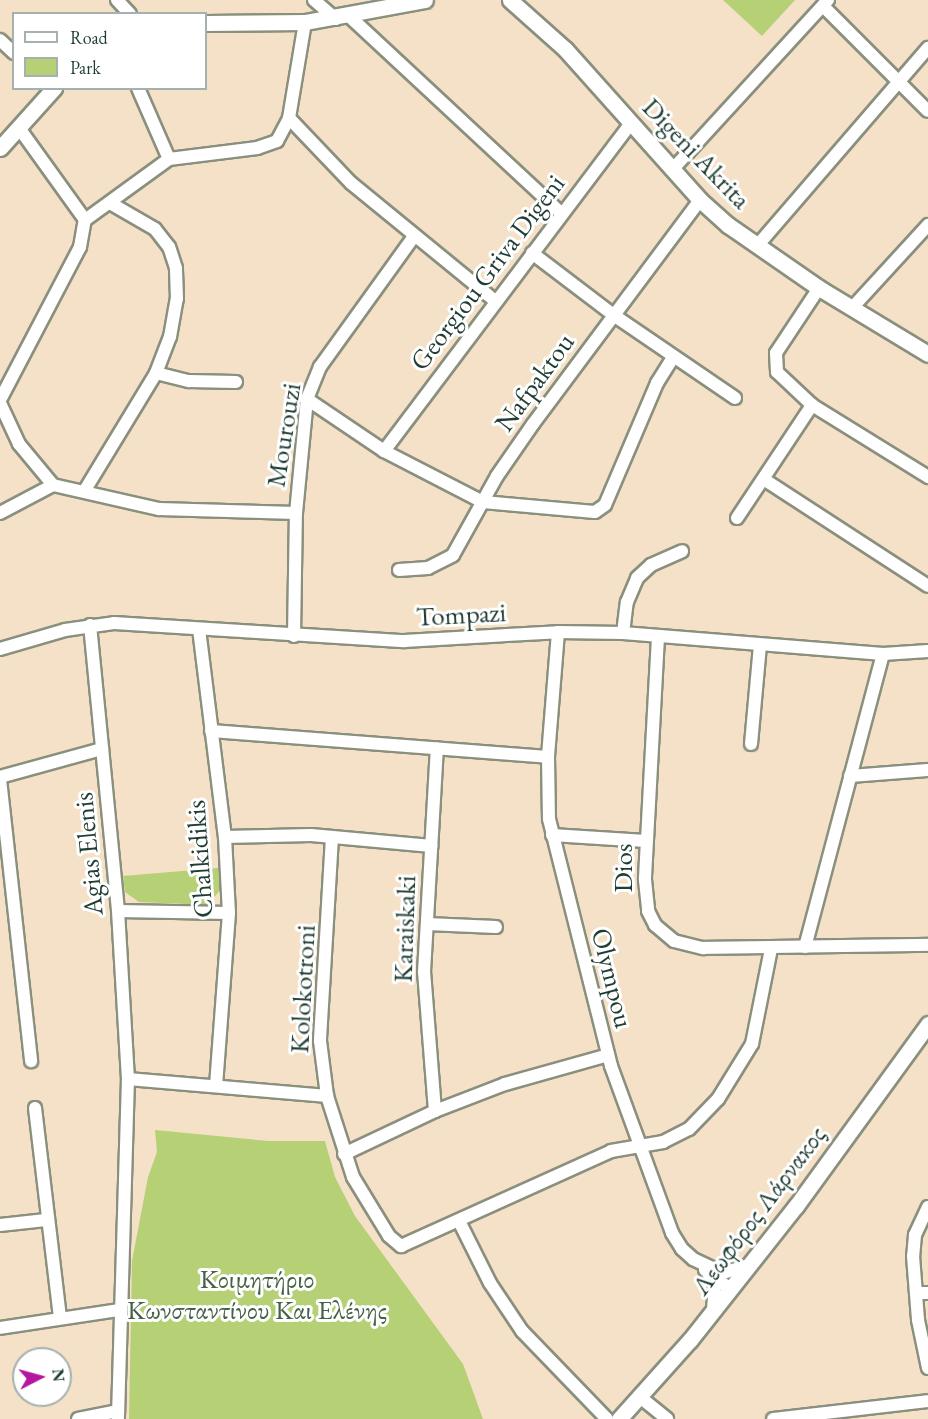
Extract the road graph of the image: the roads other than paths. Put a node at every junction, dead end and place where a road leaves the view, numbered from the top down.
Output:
1 (117, 0) edge
2 (314, 0) edge
3 (425, 0) edge
4 (510, 0) edge
5 (825, 3) edge
6 (128, 12) edge
7 (342, 17) junction
8 (305, 22) junction
9 (207, 23) edge
10 (0, 40) edge
11 (928, 48) edge
12 (12, 51) edge
13 (900, 83) junction
14 (51, 90) edge
15 (139, 90) edge
16 (928, 111) edge
17 (289, 118) junction
18 (631, 123) junction
19 (19, 128) junction
20 (0, 148) edge
21 (169, 159) junction
22 (672, 170) junction
23 (700, 200) junction
24 (110, 203) junction
25 (560, 212) junction
26 (85, 220) junction
27 (928, 225) edge
28 (414, 236) junction
29 (757, 246) junction
30 (532, 253) junction
31 (819, 288) junction
32 (495, 300) junction
33 (852, 308) junction
34 (612, 314) junction
35 (928, 354) edge
36 (674, 357) junction
37 (156, 373) junction
38 (236, 381) dead end
39 (735, 398) dead end
40 (308, 399) junction
41 (0, 402) edge
42 (812, 405) junction
43 (384, 451) junction
44 (928, 477) edge
45 (765, 480) junction
46 (53, 485) junction
47 (85, 490) junction
48 (483, 502) junction
49 (0, 513) edge
50 (296, 513) junction
51 (737, 518) dead end
52 (682, 551) dead end
53 (399, 570) dead end
54 (928, 586) edge
55 (90, 625) junction
56 (199, 629) junction
57 (558, 632) junction
58 (623, 633) junction
59 (294, 636) junction
60 (658, 637) junction
61 (760, 646) junction
62 (0, 649) edge
63 (928, 651) edge
64 (883, 654) junction
65 (211, 731) junction
66 (751, 744) dead end
67 (437, 748) junction
68 (102, 749) junction
69 (548, 757) junction
70 (928, 770) edge
71 (850, 777) junction
72 (0, 778) edge
73 (552, 835) junction
74 (225, 837) junction
75 (332, 837) junction
76 (646, 841) junction
77 (431, 846) junction
78 (117, 911) junction
79 (229, 913) junction
80 (427, 924) junction
81 (496, 927) dead end
82 (928, 945) edge
83 (806, 947) junction
84 (771, 949) junction
85 (928, 1024) edge
86 (608, 1055) junction
87 (31, 1061) dead end
88 (128, 1079) junction
89 (216, 1085) junction
90 (327, 1096) junction
91 (34, 1108) dead end
92 (435, 1111) junction
93 (641, 1146) junction
94 (344, 1154) junction
95 (928, 1207) edge
96 (46, 1220) junction
97 (459, 1221) junction
98 (0, 1225) edge
99 (693, 1259) junction
100 (749, 1265) junction
101 (707, 1272) junction
102 (730, 1289) junction
103 (922, 1293) edge
104 (119, 1310) junction
105 (713, 1310) junction
106 (60, 1317) junction
107 (0, 1328) edge
108 (928, 1368) edge
109 (640, 1397) junction
110 (928, 1401) edge
111 (118, 1415) edge
112 (78, 1419) edge
113 (607, 1419) edge
114 (619, 1419) edge
115 (667, 1419) edge
116 (773, 1419) edge

1 - 6 street
2 - 7 street
3 - 7 main road
4 - 18 main road, Digeni Akrita
5 - 13 street
5 - 22 street
7 - 8 main road
7 - 25 street
8 - 9 main road
8 - 17 street
10 - 12 street
11 - 13 street
13 - 16 street
13 - 29 street
14 - 19 main road
15 - 21 street
17 - 21 street
17 - 28 street
18 - 22 main road, Digeni Akrita
18 - 25 street, Georgiou Griva Digeni
19 - 20 main road
19 - 26 street
21 - 24 street
22 - 23 main road, Digeni Akrita
23 - 29 main road, Digeni Akrita
23 - 34 street, Nafpaktou
24 - 26 street
24 - 37 street
25 - 30 street, Georgiou Griva Digeni
26 - 41 street
27 - 33 street
28 - 32 street
28 - 40 street, Mourouzi
29 - 31 main road, Digeni Akrita
30 - 32 street, Georgiou Griva Digeni
30 - 34 street
31 - 33 main road, Digeni Akrita
31 - 42 street
32 - 43 street, Georgiou Griva Digeni
33 - 35 main road, Digeni Akrita
34 - 36 street
34 - 48 street, Nafpaktou
36 - 39 street
36 - 48 street
37 - 38 street
37 - 47 street
40 - 43 street
40 - 50 street, Mourouzi
41 - 46 street
42 - 44 street
42 - 45 street
43 - 48 street
45 - 51 street
45 - 54 street
46 - 47 street
46 - 49 street
47 - 50 street
48 - 53 street, Nafpaktou
50 - 59 street, Mourouzi
52 - 58 street
55 - 56 street, Tompazi
55 - 62 street, Tompazi
55 - 68 street, Agias Elenis
56 - 59 street, Tompazi
56 - 65 street, Chalkidikis
57 - 58 street, Tompazi
57 - 59 street, Tompazi
57 - 69 street, Olympou
58 - 60 street, Tompazi
60 - 61 street, Tompazi
60 - 76 street, Dios
61 - 64 street, Tompazi
61 - 66 street
63 - 64 street, Tompazi
64 - 71 street
65 - 67 street
65 - 74 street, Chalkidikis
67 - 69 street
67 - 77 street, Karaiskaki
68 - 72 street
68 - 78 street, Agias Elenis
69 - 73 street, Olympou
70 - 71 street
71 - 83 street
72 - 87 street
73 - 76 street
73 - 86 street, Olympou
74 - 75 street
74 - 79 street, Chalkidikis
75 - 77 street
75 - 90 street, Kolokotroni
76 - 84 street, Dios
77 - 80 street, Karaiskaki
78 - 79 street
78 - 88 street, Agias Elenis
79 - 89 street, Chalkidikis
80 - 81 street
80 - 92 street, Karaiskaki
82 - 83 street, Dios
83 - 84 street, Dios
84 - 93 street
85 - 100 main road, Λεωφόρος Λάρνακος
86 - 92 street
86 - 93 street, Olympou
88 - 89 street
88 - 104 street, Agias Elenis
89 - 90 street
90 - 94 street, Kolokotroni
91 - 96 street
92 - 94 street
93 - 97 street
93 - 99 street, Olympou
94 - 97 street, Kolokotroni
95 - 103 street
96 - 98 street
96 - 106 street
97 - 113 street
99 - 100 street, Olympou
99 - 101 street
100 - 102 main road, Λεωφόρος Λάρνακος
101 - 102 street
101 - 105 street
102 - 105 main road, Λεωφόρος Λάρνακος
103 - 108 street
104 - 106 street
104 - 111 street, Agias Elenis
105 - 109 main road, Λεωφόρος Λάρνακος
106 - 107 street
109 - 114 main road, Λεωφόρος Λάρνακος
109 - 115 street
110 - 116 street
111 - 112 street

